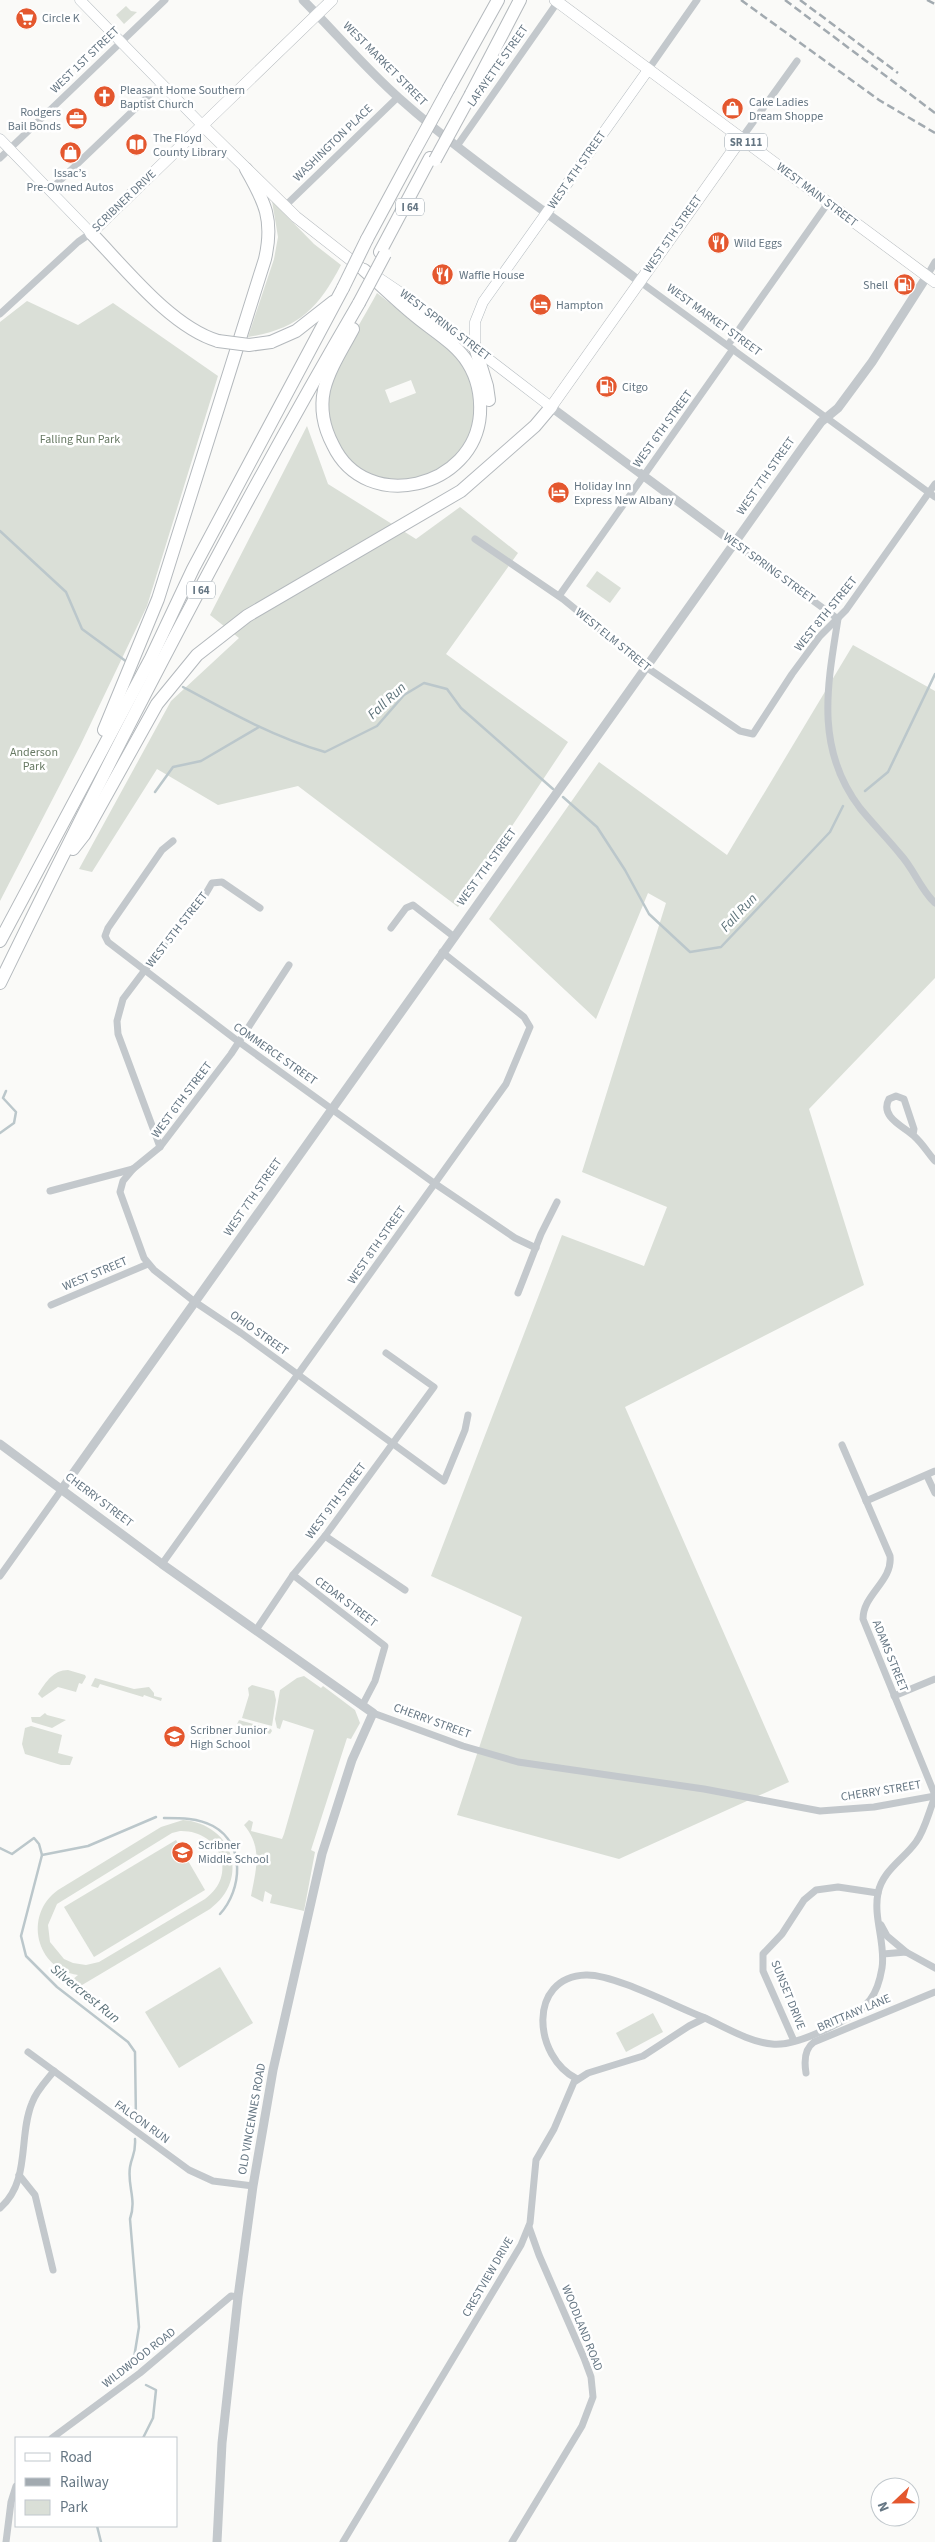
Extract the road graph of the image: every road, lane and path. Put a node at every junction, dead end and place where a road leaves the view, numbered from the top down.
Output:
1 (80, 0) edge
2 (165, 0) edge
3 (303, 0) edge
4 (332, 0) edge
5 (514, 0) edge
6 (520, 0) edge
7 (697, 0) edge
8 (557, 1) edge
9 (496, 3) edge
10 (317, 14) junction
11 (509, 17) junction
12 (121, 41) junction
13 (797, 61) dead end
14 (648, 70) junction
15 (162, 83) junction
16 (398, 97) junction
17 (202, 125) junction
18 (741, 138) junction
19 (0, 139) edge
20 (457, 146) junction
21 (10, 149) junction
22 (0, 158) edge
23 (246, 169) junction
24 (50, 190) junction
25 (828, 203) junction
26 (285, 206) junction
27 (547, 212) junction
28 (91, 233) junction
29 (935, 262) edge
30 (364, 270) junction
31 (931, 279) edge
32 (639, 281) junction
33 (340, 294) junction
34 (357, 301) junction
35 (0, 314) edge
36 (475, 347) junction
37 (730, 347) junction
38 (551, 407) junction
39 (827, 418) junction
40 (478, 431) junction
41 (643, 476) junction
42 (935, 484) edge
43 (932, 495) edge
44 (476, 539) dead end
45 (734, 543) junction
46 (559, 596) junction
47 (838, 619) junction
48 (646, 667) junction
49 (129, 699) junction
50 (753, 734) joint
51 (78, 795) junction
52 (173, 841) dead end
53 (49, 882) junction
54 (935, 903) edge
55 (260, 908) dead end
56 (391, 928) dead end
57 (453, 936) junction
58 (0, 941) edge
59 (442, 952) junction
60 (290, 966) dead end
61 (145, 971) junction
62 (0, 983) edge
63 (239, 1042) junction
64 (332, 1107) junction
65 (913, 1135) junction
66 (160, 1147) junction
67 (935, 1161) edge
68 (133, 1170) junction
69 (434, 1183) junction
70 (50, 1191) dead end
71 (557, 1202) dead end
72 (536, 1248) junction
73 (148, 1264) junction
74 (518, 1294) dead end
75 (195, 1302) junction
76 (51, 1305) dead end
77 (386, 1353) dead end
78 (298, 1374) junction
79 (468, 1415) dead end
80 (393, 1443) junction
81 (0, 1444) edge
82 (842, 1445) dead end
83 (935, 1471) edge
84 (927, 1476) junction
85 (62, 1489) junction
86 (935, 1492) edge
87 (866, 1501) junction
88 (325, 1536) junction
89 (162, 1564) junction
90 (293, 1575) junction
91 (0, 1576) edge
92 (405, 1590) dead end
93 (256, 1630) junction
94 (935, 1679) edge
95 (894, 1696) junction
96 (362, 1706) junction
97 (373, 1713) junction
98 (935, 1796) edge
99 (878, 1893) junction
100 (878, 1915) junction
101 (906, 1952) junction
102 (883, 1954) junction
103 (935, 1968) edge
104 (935, 1992) edge
105 (705, 2018) junction
106 (794, 2041) junction
107 (28, 2052) dead end
108 (54, 2071) junction
109 (806, 2073) dead end
110 (577, 2079) junction
111 (19, 2175) junction
112 (253, 2186) junction
113 (0, 2208) edge
114 (529, 2226) junction
115 (52, 2270) dead end
116 (238, 2297) junction
117 (53, 2437) edge
118 (15, 2489) edge
119 (6, 2542) edge
120 (217, 2542) edge
121 (344, 2542) edge
122 (512, 2542) edge

1 - 12 main road, WEST SPRING STREET
2 - 12 street, WEST 1ST STREET
3 - 10 street, WEST MARKET STREET
4 - 10 main road, SCRIBNER DRIVE
5 - 11 highway
6 - 11 highway, I 64
7 - 14 street, WEST 4TH STREET
8 - 14 main road, WEST MAIN STREET / SR 111
8 - 20 street, LAFAYETTE STREET
9 - 33 highway, I 64, bridge
10 - 16 street, WEST MARKET STREET
10 - 17 main road, SCRIBNER DRIVE
11 - 34 highway, I 64, bridge
12 - 15 main road, WEST SPRING STREET
12 - 21 street, WEST 1ST STREET
13 - 18 street, WEST 5TH STREET
14 - 18 main road, WEST MAIN STREET / SR 111
14 - 27 main road, WEST 4TH STREET
15 - 17 main road, WEST SPRING STREET
15 - 24 street
16 - 20 street, WEST MARKET STREET
16 - 26 street, WASHINGTON PLACE
17 - 23 main road, WEST SPRING STREET
17 - 28 main road, SCRIBNER DRIVE
18 - 25 main road, WEST MAIN STREET / SR 111
18 - 32 main road, WEST 5TH STREET
19 - 21 main road
20 - 27 street, WEST MARKET STREET
21 - 22 street, WEST 1ST STREET
21 - 24 main road
23 - 26 main road, WEST SPRING STREET
23 - 51 highway
24 - 28 main road
25 - 31 main road, WEST MAIN STREET / SR 111
25 - 37 street, WEST 6TH STREET
26 - 30 main road, WEST SPRING STREET
27 - 32 street, WEST MARKET STREET
27 - 36 main road, WEST 4TH STREET
28 - 33 highway, bridge
28 - 35 street, SCRIBNER DRIVE
29 - 31 street, WEST 7TH STREET
30 - 36 main road, WEST SPRING STREET
30 - 40 highway
31 - 39 street, WEST 7TH STREET
32 - 37 street, WEST MARKET STREET
32 - 38 main road, WEST 5TH STREET
33 - 49 highway, I 64
34 - 40 highway
34 - 49 highway
34 - 53 highway, I 64
36 - 38 main road, WEST SPRING STREET
36 - 40 highway
37 - 39 street, WEST MARKET STREET
37 - 41 street, WEST 6TH STREET
38 - 41 street, WEST SPRING STREET
38 - 53 highway
39 - 43 street, WEST MARKET STREET
39 - 45 street, WEST 7TH STREET
41 - 45 street, WEST SPRING STREET
41 - 46 street, WEST 6TH STREET
42 - 43 street, WEST 8TH STREET
43 - 47 street, WEST 8TH STREET
44 - 46 street, WEST ELM STREET
45 - 47 street, WEST SPRING STREET
45 - 48 street, WEST 7TH STREET
46 - 48 street, WEST ELM STREET
47 - 50 street, WEST 8TH STREET
47 - 54 street
48 - 50 street, WEST ELM STREET
48 - 57 street, WEST 7TH STREET
49 - 51 highway, I 64
51 - 58 highway, I 64
52 - 61 street, COMMERCE STREET
53 - 62 highway, I 64
55 - 61 street, WEST 5TH STREET
56 - 57 street
57 - 59 street, WEST 7TH STREET
59 - 64 street, WEST 7TH STREET
59 - 69 street, WEST 8TH STREET
60 - 63 street, WEST 6TH STREET
61 - 63 street, COMMERCE STREET
61 - 66 street, WEST 5TH STREET
63 - 64 street, COMMERCE STREET
63 - 66 street, WEST 6TH STREET
64 - 69 street, COMMERCE STREET
64 - 75 street, WEST 7TH STREET
65 - 65 street
65 - 67 street
66 - 68 street, WEST 6TH STREET
68 - 70 street, WEST 6TH STREET
68 - 73 street, OHIO STREET
69 - 72 street, COMMERCE STREET
69 - 78 street, WEST 8TH STREET
71 - 72 street
72 - 74 street
73 - 75 street, OHIO STREET
73 - 76 street, WEST STREET
75 - 78 street, OHIO STREET
75 - 85 street, WEST 7TH STREET
77 - 80 street, WEST 9TH STREET
78 - 80 street, OHIO STREET
78 - 89 street, WEST 8TH STREET
79 - 80 street, OHIO STREET
80 - 88 street, WEST 9TH STREET
81 - 85 street, CHERRY STREET
82 - 87 street, ADAMS STREET
83 - 84 street
84 - 86 street
84 - 87 street
85 - 89 street, CHERRY STREET
85 - 91 street
87 - 95 street, ADAMS STREET
88 - 90 street, WEST 9TH STREET
88 - 92 street
89 - 93 street, CHERRY STREET
90 - 93 street, WEST 9TH STREET
90 - 96 street, CEDAR STREET
93 - 96 street, CHERRY STREET
94 - 95 street
95 - 98 street, ADAMS STREET
96 - 97 street, CHERRY STREET
97 - 98 street, CHERRY STREET
97 - 112 street, OLD VINCENNES ROAD
98 - 99 street, SUNSET DRIVE
99 - 100 street, SUNSET DRIVE
99 - 106 street, SUNSET DRIVE
100 - 101 street, SUNSET DRIVE
100 - 102 street, SUNSET DRIVE
101 - 102 street
101 - 103 street, SUNSET DRIVE
102 - 106 street, SUNSET DRIVE
104 - 109 street, BRITTANY LANE
105 - 106 street, SUNSET DRIVE
105 - 110 street
105 - 110 street, SUNSET DRIVE
107 - 108 street, FALCON RUN
108 - 111 street
108 - 112 street, FALCON RUN
110 - 114 street, CRESTVIEW DRIVE
111 - 113 street
111 - 115 street
112 - 116 street, OLD VINCENNES ROAD
114 - 121 street, CRESTVIEW DRIVE
114 - 122 street, WOODLAND ROAD
116 - 117 street, WILDWOOD ROAD
116 - 120 street, OLD VINCENNES ROAD
118 - 119 street

